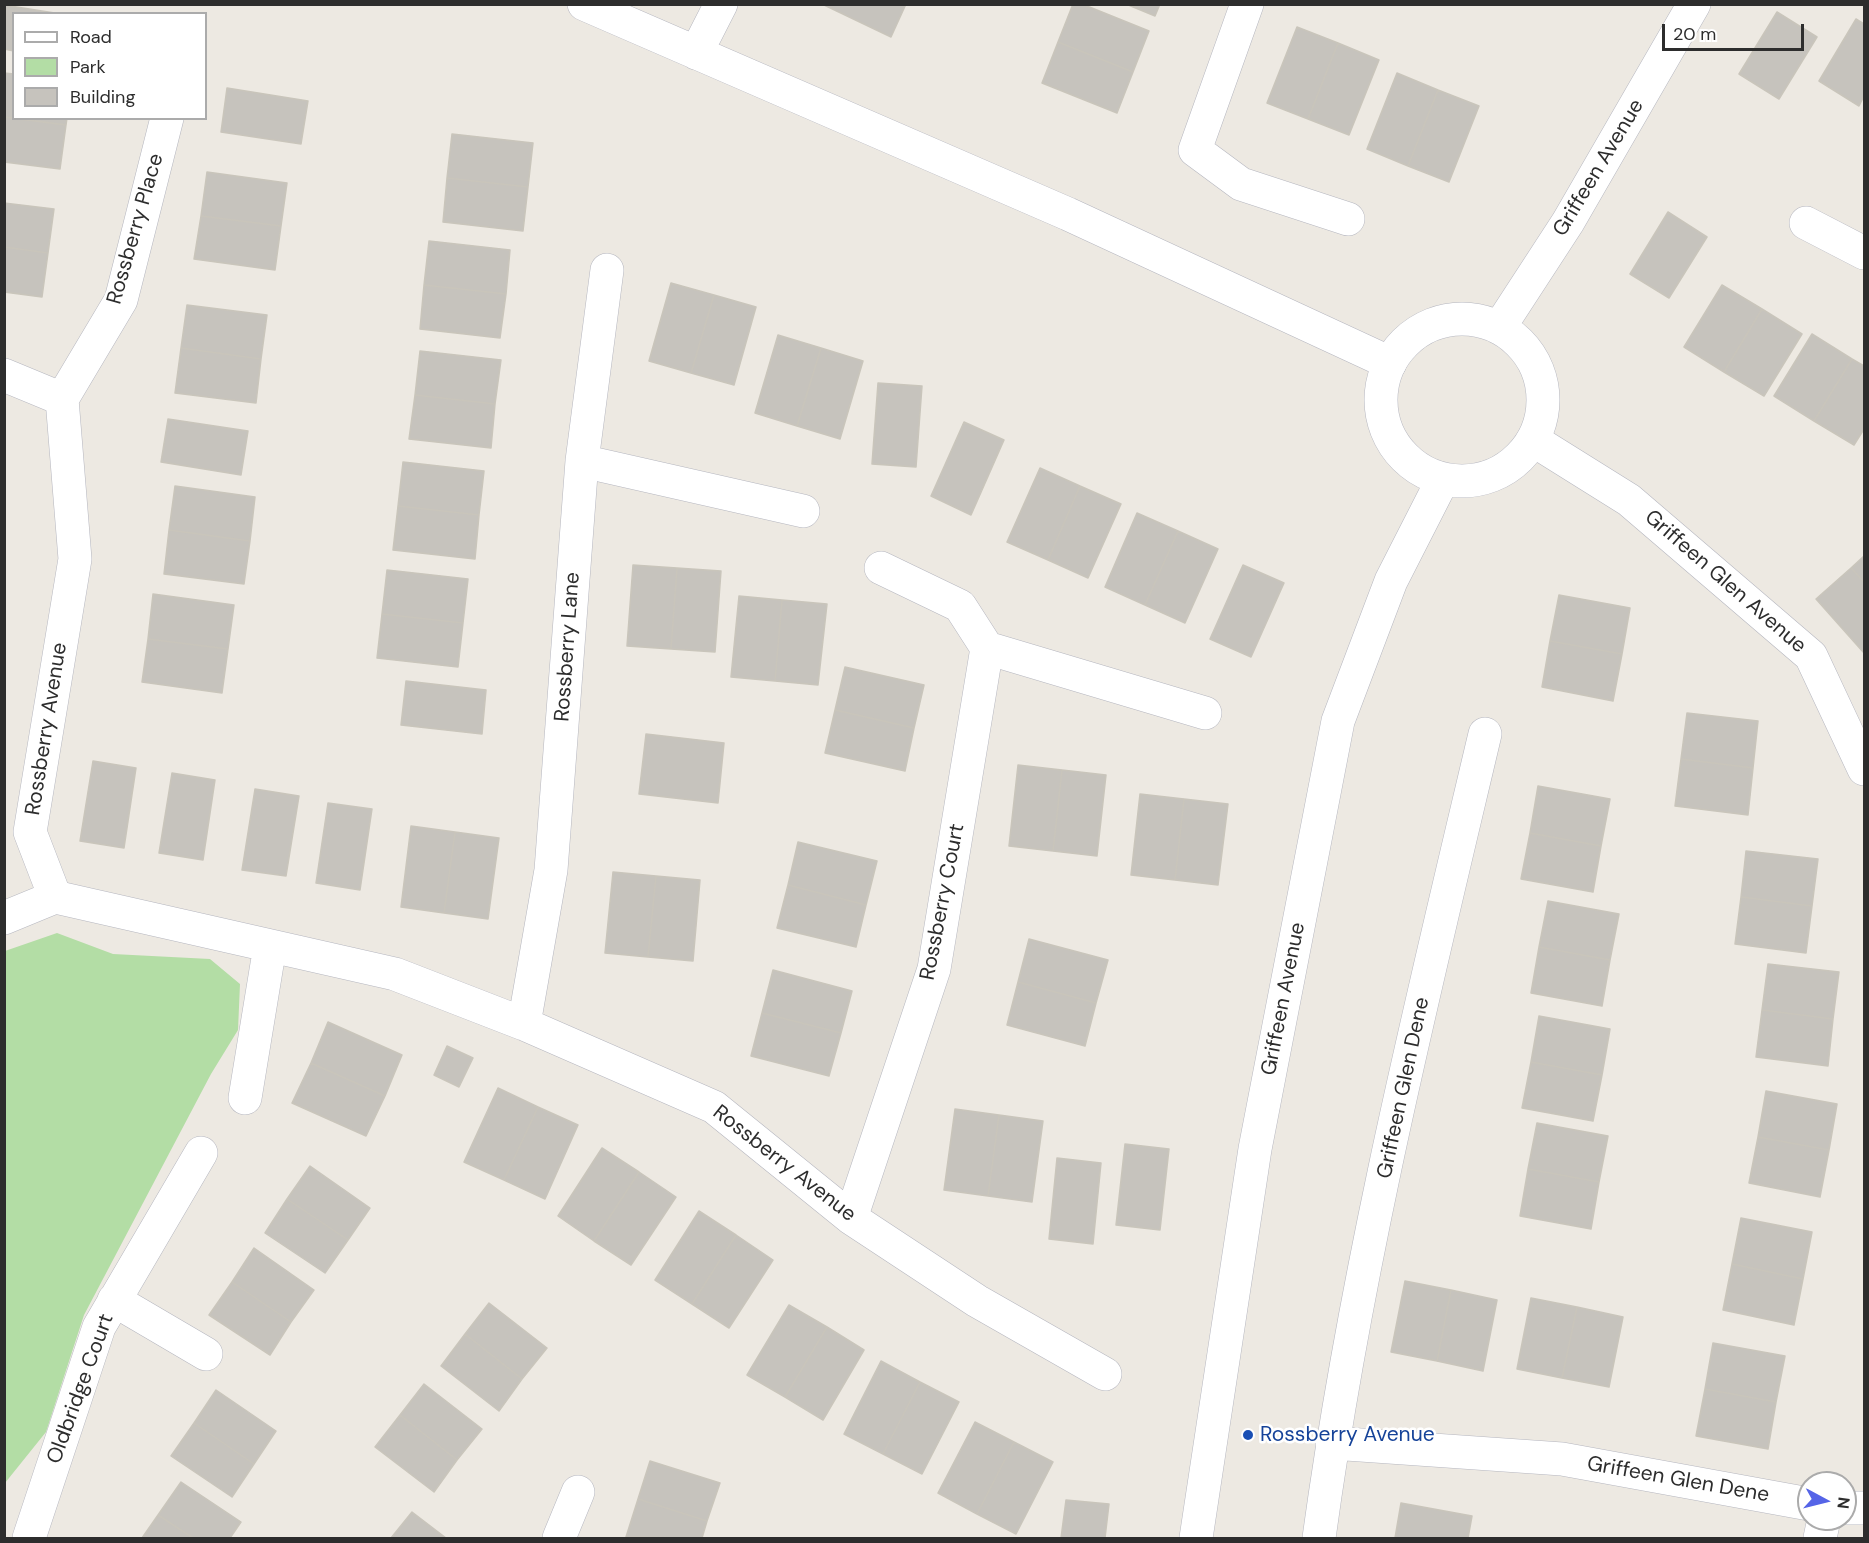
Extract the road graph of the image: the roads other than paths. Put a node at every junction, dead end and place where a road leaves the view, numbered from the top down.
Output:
1 (584, 4) edge
2 (720, 4) edge
3 (1247, 4) edge
4 (1695, 4) edge
5 (696, 53) junction
6 (166, 120) edge
7 (1348, 219) dead end
8 (1806, 224) dead end
9 (1864, 253) edge
10 (607, 270) dead end
11 (1499, 328) junction
12 (1390, 363) junction
13 (4, 375) edge
14 (62, 399) junction
15 (1533, 440) junction
16 (582, 461) junction
17 (1443, 479) junction
18 (803, 511) dead end
19 (881, 568) dead end
20 (987, 648) junction
21 (1205, 714) dead end
22 (1485, 734) dead end
23 (1864, 768) edge
24 (55, 897) junction
25 (4, 918) edge
26 (270, 946) junction
27 (524, 1023) junction
28 (245, 1098) dead end
29 (201, 1153) dead end
30 (851, 1218) junction
31 (114, 1300) junction
32 (206, 1354) dead end
33 (1105, 1374) dead end
34 (1332, 1443) junction
35 (578, 1492) dead end
36 (1797, 1502) edge
37 (29, 1539) edge
38 (559, 1539) edge
39 (1196, 1539) edge
40 (1319, 1539) edge

1 - 5 street
2 - 5 street
3 - 7 street
4 - 11 street, Griffeen Avenue
5 - 12 street
6 - 14 street, Rossberry Place
8 - 9 street
10 - 16 street, Rossberry Lane
11 - 12 street
11 - 15 street
12 - 17 street
13 - 14 street
14 - 24 street, Rossberry Avenue
15 - 17 street
15 - 23 street, Griffeen Glen Avenue
16 - 18 street
16 - 27 street, Rossberry Lane
17 - 39 street, Griffeen Avenue
19 - 20 street
20 - 21 street
20 - 30 street, Rossberry Court
22 - 34 street, Griffeen Glen Dene
24 - 25 street
24 - 26 street, Rossberry Avenue
26 - 27 street, Rossberry Avenue
26 - 28 street
27 - 30 street, Rossberry Avenue
29 - 31 street, Oldbridge Court
30 - 33 street, Rossberry Avenue
31 - 32 street
31 - 37 street, Oldbridge Court
34 - 36 street, Griffeen Glen Dene
34 - 40 street, Griffeen Glen Dene
35 - 38 street

